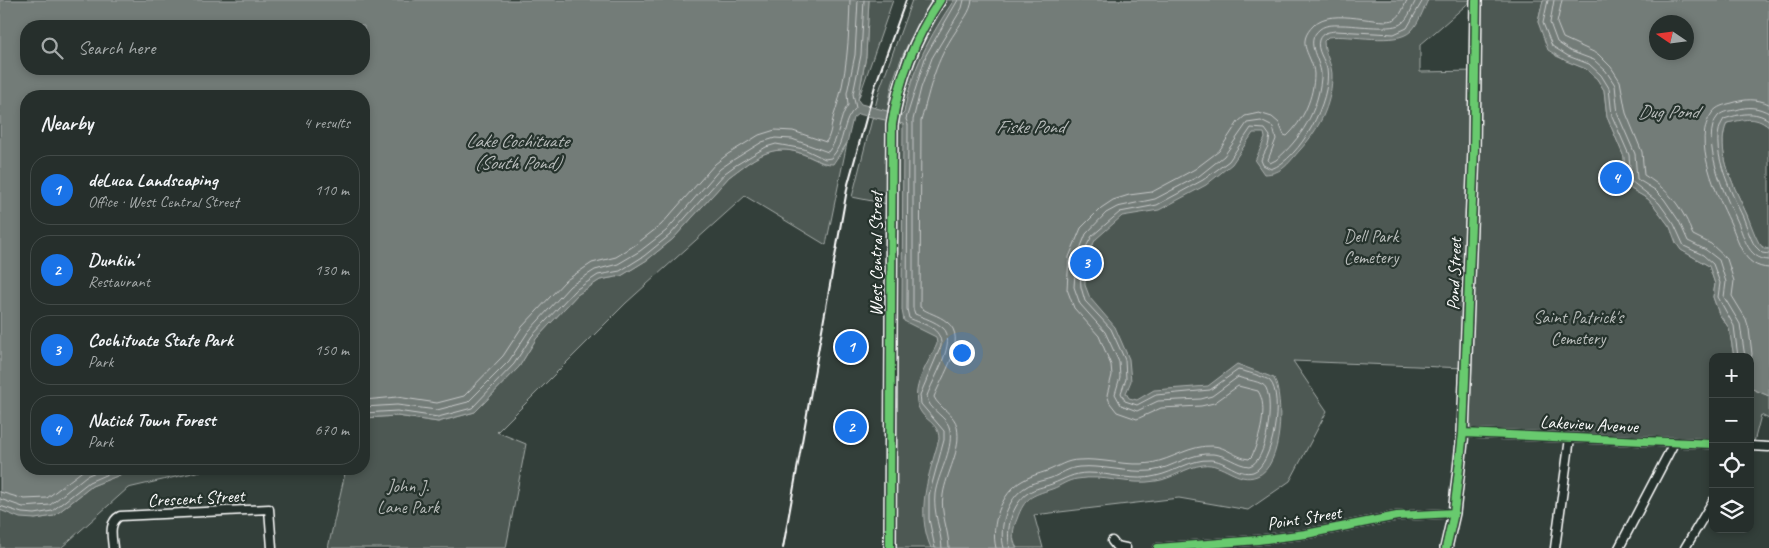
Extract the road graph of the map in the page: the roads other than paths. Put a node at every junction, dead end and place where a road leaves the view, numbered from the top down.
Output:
1 (940, 0) edge
2 (1476, 0) edge
3 (1463, 433) junction
4 (1570, 438) junction
5 (1674, 443) junction
6 (1709, 444) edge
7 (1754, 446) edge
8 (1769, 447) edge
9 (1709, 508) edge
10 (1454, 513) junction
11 (1112, 541) dead end
12 (113, 548) edge
13 (272, 548) edge
14 (890, 548) edge
15 (1126, 548) edge
16 (1158, 548) edge
17 (1446, 548) edge
18 (1555, 548) edge
19 (1619, 548) edge
20 (1685, 548) edge

1 - 14 main road, West Central Street
2 - 3 main road, Pond Street
3 - 4 street, Lakeview Avenue
3 - 10 main road, Pond Street
4 - 5 street, Lakeview Avenue
4 - 18 street
5 - 6 street, Lakeview Avenue
5 - 19 street
7 - 8 street
9 - 20 street
10 - 16 street, Point Street
10 - 17 main road, Pond Street
11 - 15 street
12 - 13 street, Crescent Street

